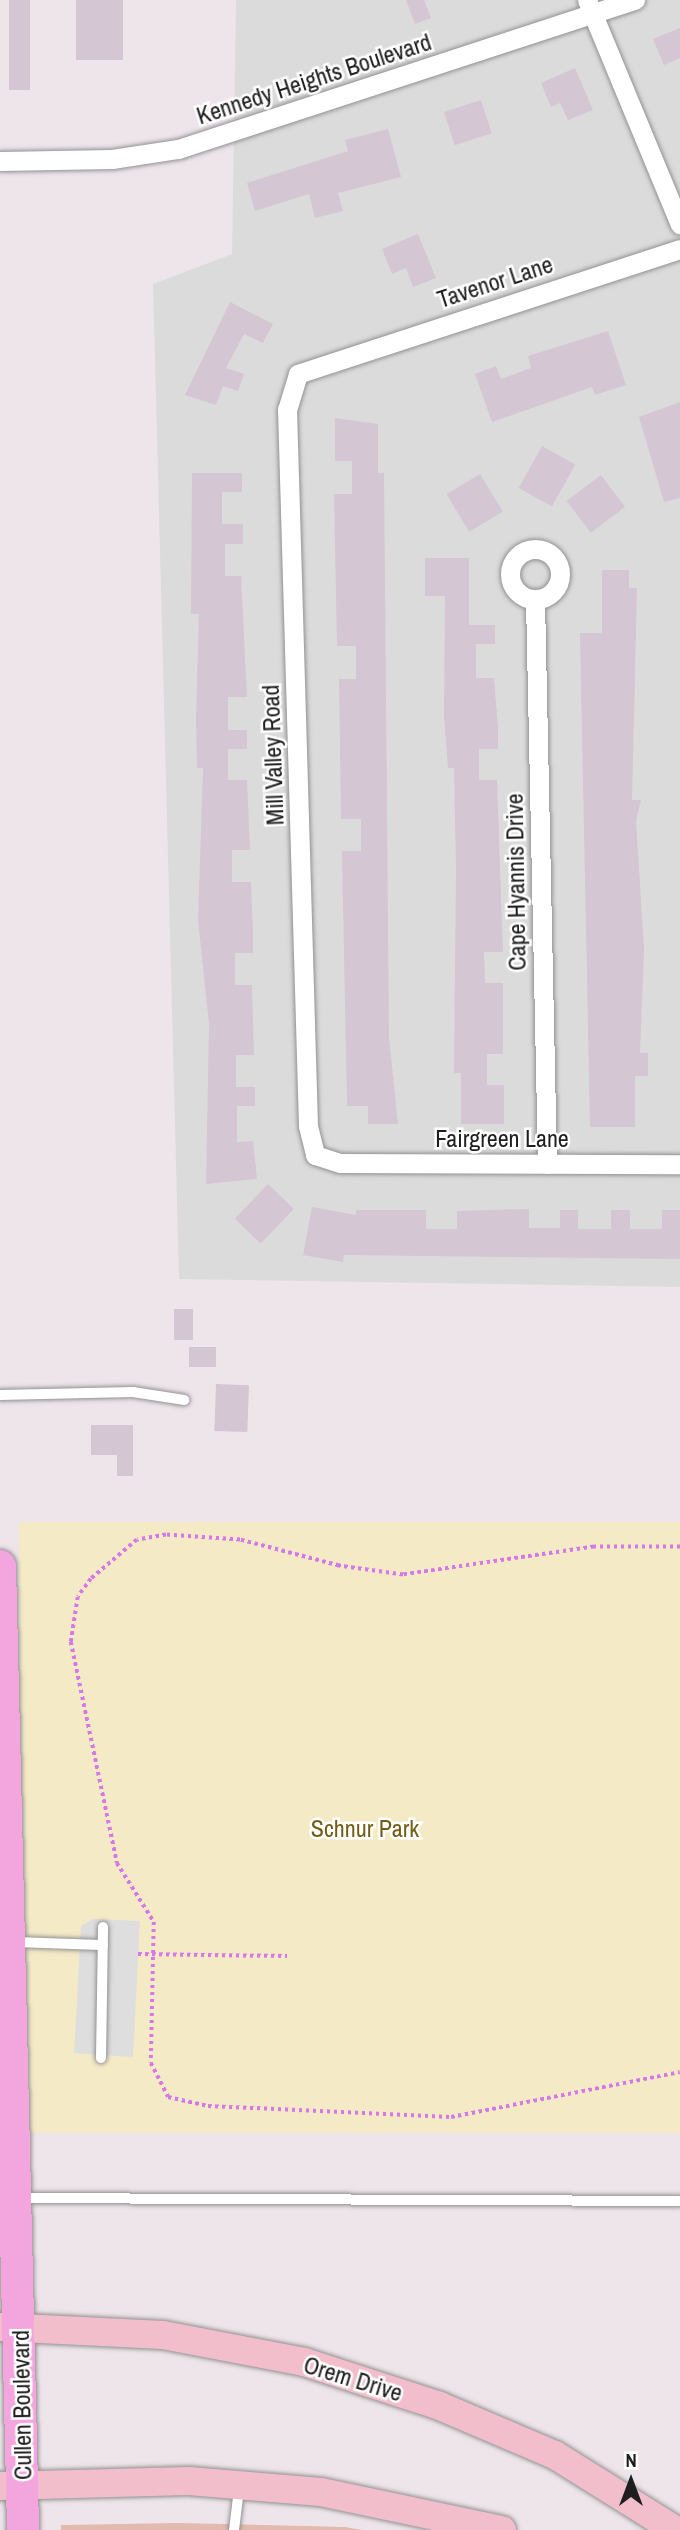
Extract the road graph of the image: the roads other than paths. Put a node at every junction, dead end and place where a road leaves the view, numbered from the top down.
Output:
1 (635, 0) edge
2 (591, 8) edge
3 (0, 161) edge
4 (680, 225) edge
5 (680, 249) edge
6 (327, 365) joint
7 (535, 599) dead end
8 (325, 1158) joint
9 (547, 1164) junction
10 (680, 1164) edge
11 (0, 1395) edge
12 (184, 1400) dead end
13 (0, 1566) edge
14 (3, 1908) edge
15 (103, 1927) dead end
16 (4, 1942) edge
17 (103, 1945) junction
18 (101, 2057) dead end
19 (17, 2198) junction
20 (680, 2201) edge
21 (10, 2328) edge
22 (239, 2485) junction
23 (11, 2486) edge
24 (23, 2530) edge
25 (234, 2530) edge
26 (502, 2530) edge
27 (675, 2530) edge

1 - 2 street, Kennedy Heights Boulevard
2 - 3 street, Kennedy Heights Boulevard
2 - 4 street
5 - 6 street, Tavenor Lane
6 - 8 street, Mill Valley Road
7 - 9 street, Cape Hyannis Drive
8 - 9 street, Fairgreen Lane
9 - 10 street, Fairgreen Lane
11 - 12 lane
13 - 14 main road, Cullen Boulevard
14 - 16 main road, Cullen Boulevard
15 - 17 lane
16 - 17 lane
16 - 19 main road, Cullen Boulevard
17 - 18 lane
19 - 20 lane
19 - 21 main road, Cullen Boulevard
21 - 23 main road, Cullen Boulevard
21 - 27 main road, Orem Drive
22 - 23 main road
22 - 25 lane
22 - 26 main road
23 - 24 main road, Cullen Boulevard

